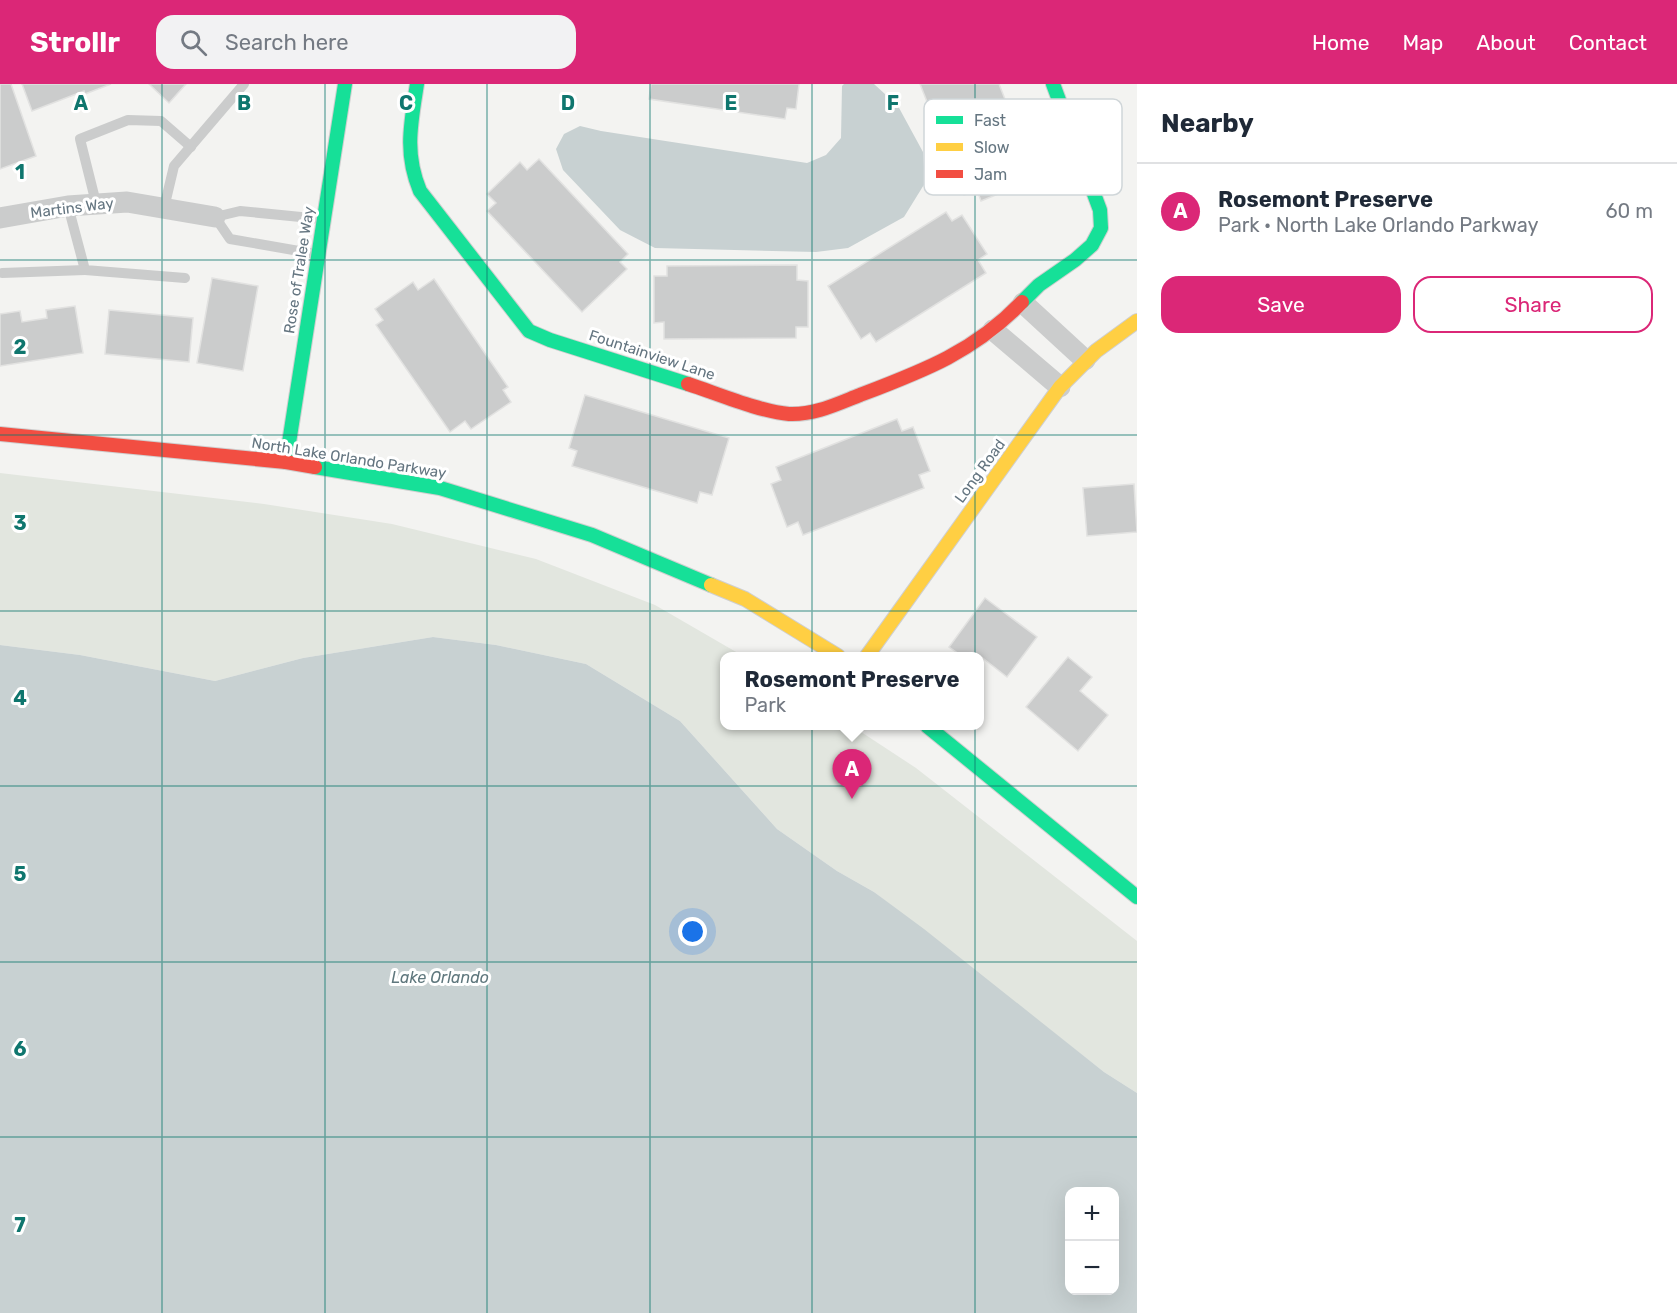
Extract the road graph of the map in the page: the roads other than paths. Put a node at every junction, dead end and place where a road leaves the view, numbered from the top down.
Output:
1 (244, 84) edge
2 (345, 84) edge
3 (417, 84) edge
4 (1053, 84) edge
5 (1059, 99) edge
6 (191, 147) junction
7 (1094, 195) edge
8 (96, 203) junction
9 (68, 206) junction
10 (164, 208) junction
11 (215, 217) junction
12 (0, 218) edge
13 (324, 219) junction
14 (319, 254) junction
15 (85, 270) junction
16 (2, 273) dead end
17 (185, 278) dead end
18 (1023, 303) junction
19 (1137, 321) edge
20 (993, 330) junction
21 (1085, 360) junction
22 (1060, 387) junction
23 (0, 434) edge
24 (286, 462) junction
25 (830, 652) edge
26 (871, 652) edge
27 (932, 730) edge
28 (1137, 897) edge

1 - 6 lane
2 - 13 street, Rose of Tralee Way
3 - 20 street, Fountainview Lane
4 - 5 street, Fountainview Lane
6 - 8 lane
6 - 10 lane
7 - 18 street, Fountainview Lane
8 - 9 street, Martins Way
8 - 10 street, Martins Way
9 - 12 street, Martins Way
9 - 15 lane
10 - 11 street, Martins Way
11 - 13 lane, Martins Way
11 - 14 lane
13 - 14 street, Rose of Tralee Way
14 - 24 street, Rose of Tralee Way
15 - 16 lane
15 - 17 lane
18 - 20 street, Fountainview Lane
18 - 21 street
19 - 21 street, Long Road
20 - 22 street
21 - 22 street, Long Road
22 - 26 street, Long Road
23 - 24 street, North Lake Orlando Parkway
24 - 25 street, North Lake Orlando Parkway
27 - 28 street

